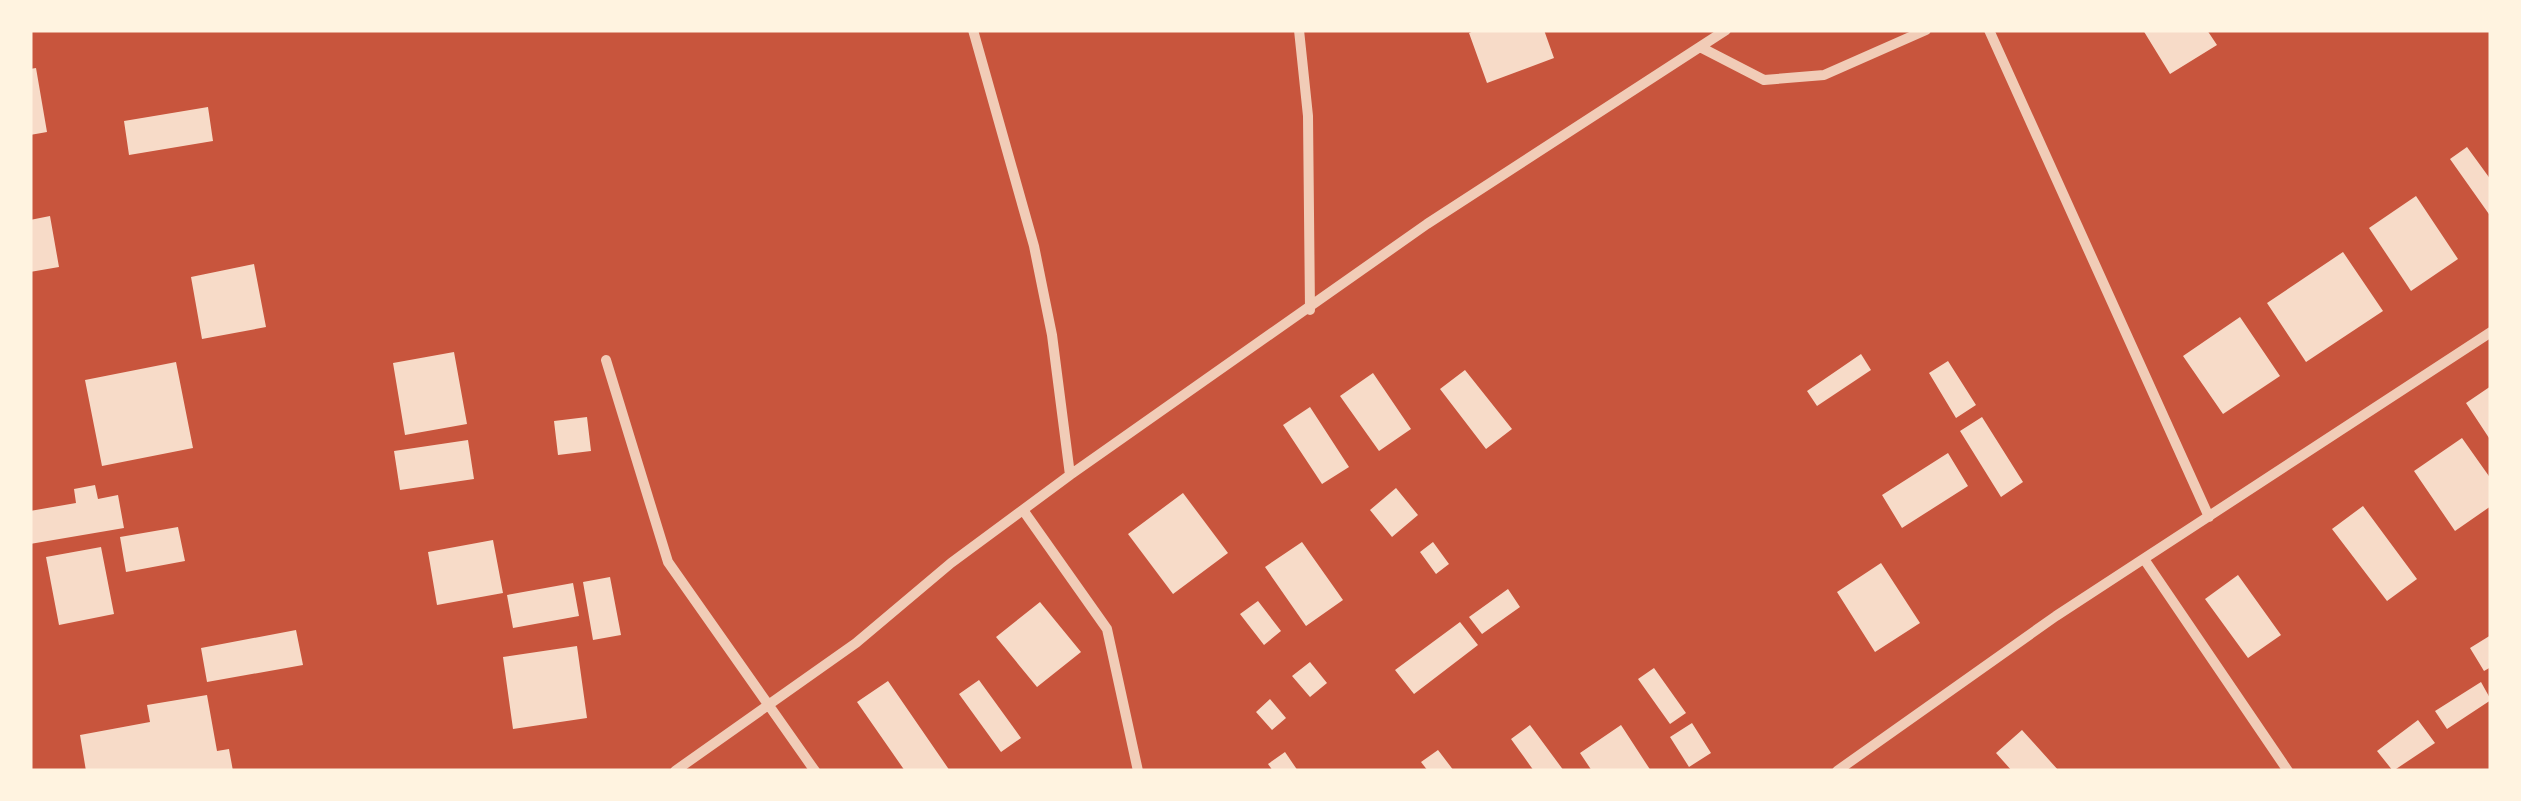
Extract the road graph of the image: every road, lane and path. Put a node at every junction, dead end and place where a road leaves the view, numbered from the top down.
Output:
1 (973, 30) edge
2 (1299, 30) edge
3 (1726, 30) edge
4 (1926, 30) edge
5 (1989, 30) edge
6 (1700, 46) junction
7 (1310, 310) junction
8 (2491, 332) edge
9 (606, 360) dead end
10 (1070, 474) junction
11 (1023, 510) junction
12 (2208, 517) junction
13 (2144, 559) junction
14 (770, 707) junction
15 (675, 771) edge
16 (815, 771) edge
17 (1138, 771) edge
18 (1837, 771) edge
19 (2288, 771) edge

1 - 10 street
2 - 7 street
3 - 6 street
4 - 6 street
5 - 12 street
6 - 7 street
7 - 10 street
8 - 12 street
9 - 14 street
10 - 11 street
11 - 14 street
11 - 17 street
12 - 13 street
13 - 18 street
13 - 19 street
14 - 15 street
14 - 16 street

